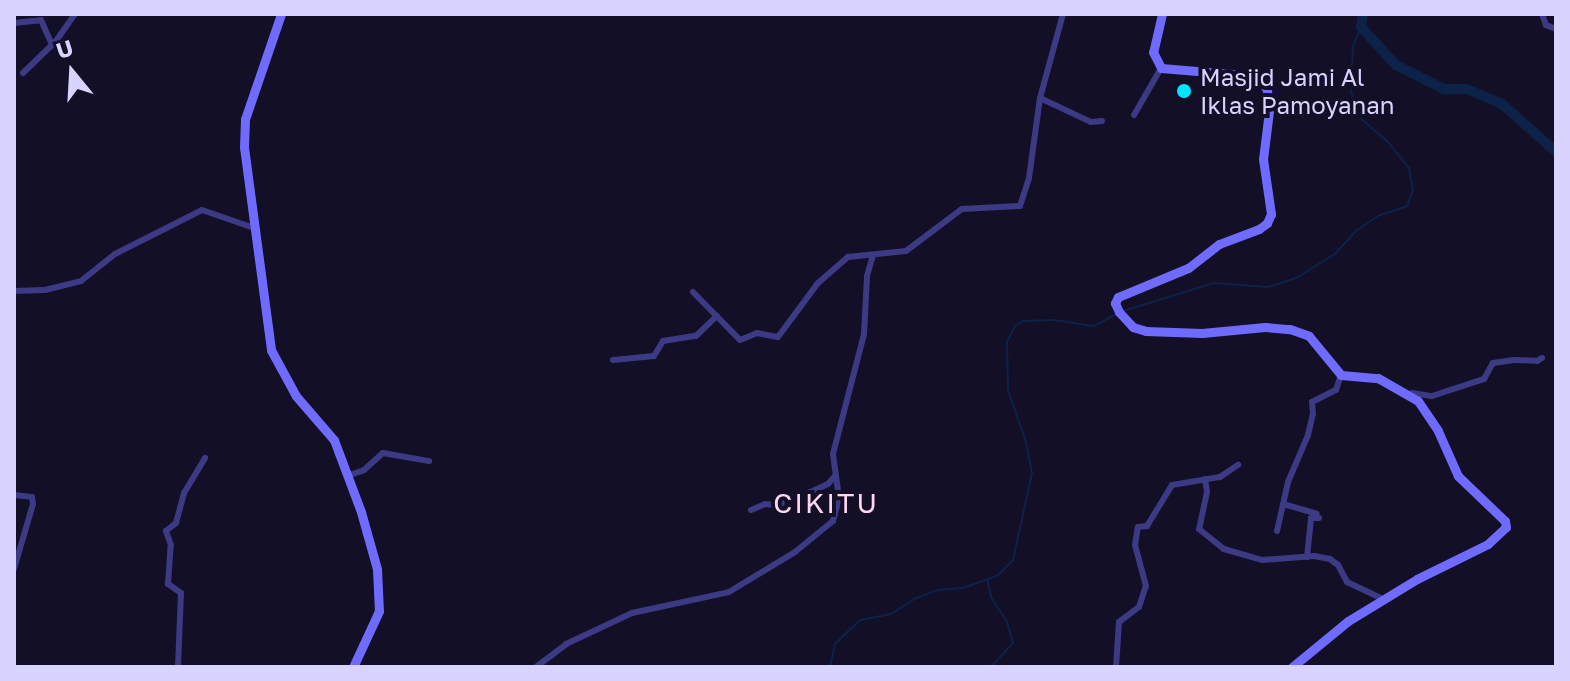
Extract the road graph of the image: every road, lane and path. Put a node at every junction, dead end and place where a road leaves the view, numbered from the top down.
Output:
1 (75, 14) edge
2 (281, 14) edge
3 (1063, 14) edge
4 (1162, 14) edge
5 (1542, 14) edge
6 (14, 23) edge
7 (1556, 29) edge
8 (52, 45) junction
9 (1161, 68) junction
10 (23, 73) dead end
11 (1040, 98) junction
12 (1134, 115) dead end
13 (1102, 121) dead end
14 (257, 229) junction
15 (873, 255) junction
16 (14, 291) edge
17 (693, 292) dead end
18 (717, 316) junction
19 (1542, 358) dead end
20 (613, 360) dead end
21 (1341, 375) junction
22 (1404, 392) junction
23 (205, 458) dead end
24 (429, 461) dead end
25 (1238, 465) dead end
26 (347, 476) junction
27 (835, 476) junction
28 (1205, 479) junction
29 (14, 495) edge
30 (1283, 504) junction
31 (751, 510) dead end
32 (1301, 516) junction
33 (1310, 523) junction
34 (1277, 531) dead end
35 (1307, 557) junction
36 (14, 569) edge
37 (1385, 600) junction
38 (178, 667) edge
39 (353, 667) edge
40 (536, 667) edge
41 (1116, 667) edge
42 (1292, 667) edge

1 - 8 street
2 - 14 main road
3 - 11 street
4 - 9 main road
5 - 7 street
6 - 8 street
8 - 10 street
9 - 12 street
9 - 21 main road
11 - 13 street
11 - 15 street
14 - 16 street
14 - 26 main road
15 - 18 street
15 - 27 street
17 - 18 street
18 - 20 street
19 - 22 street
21 - 22 main road
21 - 30 street
22 - 37 main road
23 - 38 street
24 - 26 street
25 - 28 street
26 - 39 main road
27 - 31 street
27 - 40 street
28 - 35 street
28 - 41 street
29 - 36 street
30 - 32 street
30 - 34 street
32 - 33 street
32 - 33 street
33 - 35 street
35 - 37 street
37 - 42 main road

